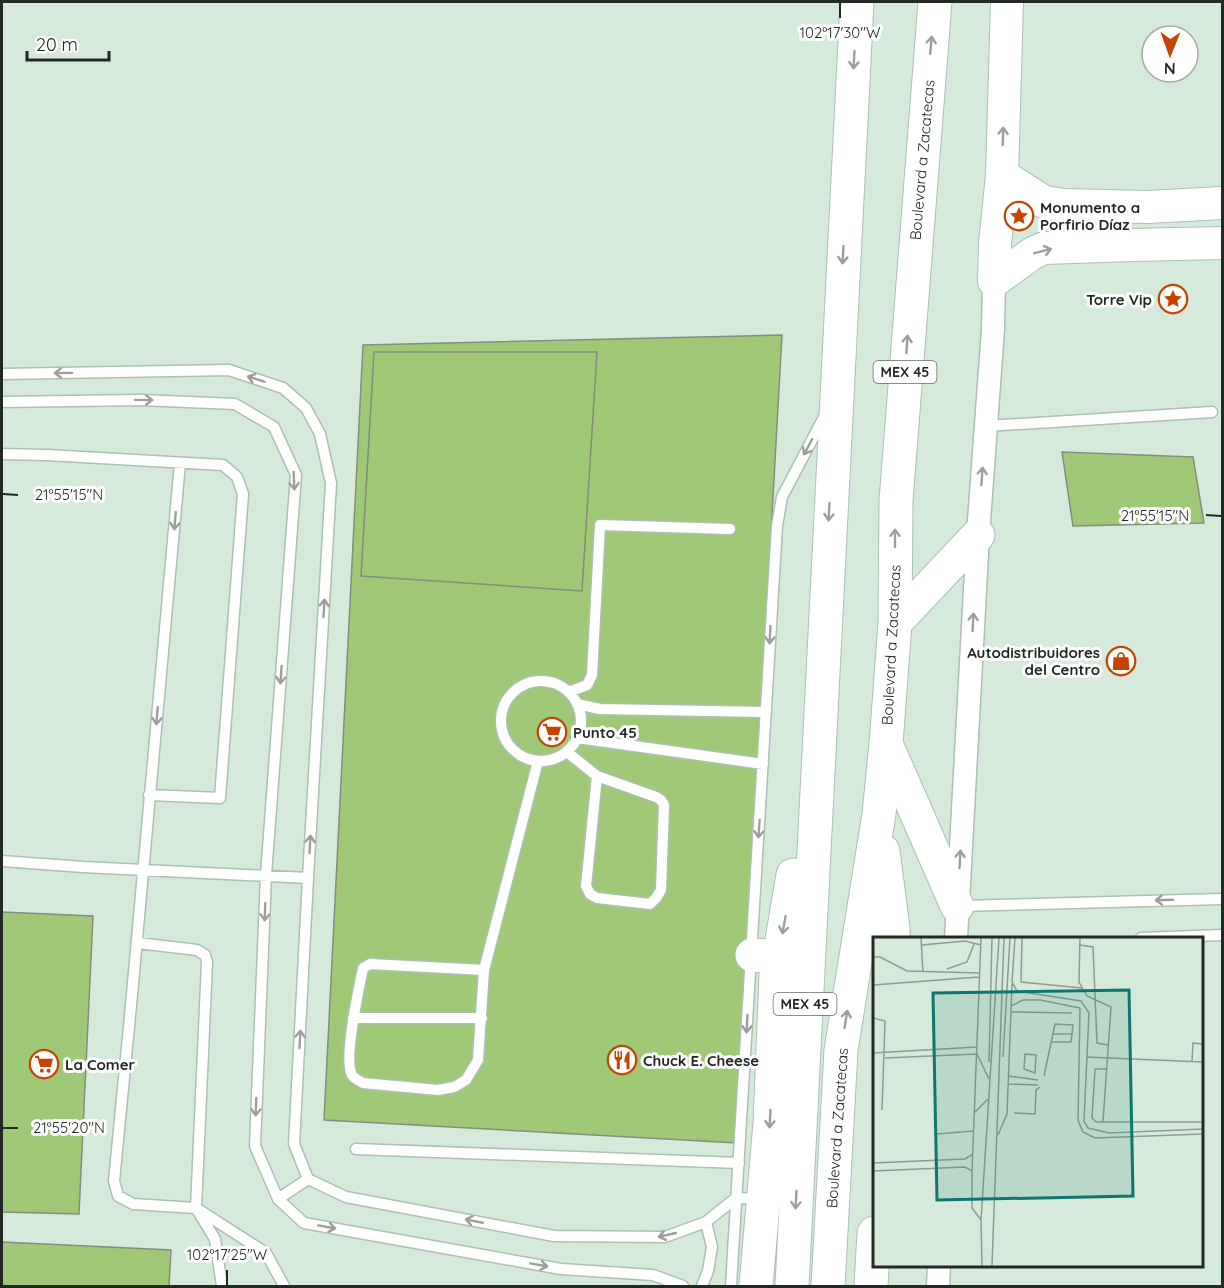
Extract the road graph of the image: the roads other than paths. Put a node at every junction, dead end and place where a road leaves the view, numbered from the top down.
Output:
1 (857, 2) edge
2 (935, 2) edge
3 (1007, 2) edge
4 (1002, 175) junction
5 (1222, 203) edge
6 (1147, 207) junction
7 (1222, 243) edge
8 (1132, 244) junction
9 (994, 281) junction
10 (2, 374) edge
11 (836, 395) junction
12 (2, 402) edge
13 (1212, 412) dead end
14 (986, 426) junction
15 (2, 454) edge
16 (180, 463) junction
17 (730, 529) dead end
18 (978, 535) junction
19 (895, 623) junction
20 (569, 692) junction
21 (577, 704) junction
22 (766, 712) junction
23 (818, 722) junction
24 (577, 738) junction
25 (886, 744) junction
26 (567, 752) junction
27 (538, 761) junction
28 (763, 764) junction
29 (597, 776) junction
30 (149, 795) junction
31 (879, 814) junction
32 (2, 861) edge
33 (143, 870) junction
34 (266, 875) junction
35 (308, 878) junction
36 (1222, 899) edge
37 (957, 906) junction
38 (1222, 936) edge
39 (892, 937) edge
40 (956, 937) edge
41 (1195, 937) edge
42 (138, 943) junction
43 (765, 956) junction
44 (484, 970) junction
45 (353, 1018) junction
46 (482, 1018) junction
47 (356, 1149) dead end
48 (739, 1163) junction
49 (308, 1179) junction
50 (278, 1199) junction
51 (750, 1199) junction
52 (196, 1208) junction
53 (706, 1222) junction
54 (873, 1251) edge
55 (939, 1267) edge
56 (222, 1287) edge
57 (284, 1287) edge
58 (683, 1287) edge
59 (702, 1287) edge
60 (731, 1287) edge
61 (756, 1287) edge
62 (792, 1287) edge
63 (828, 1287) edge
64 (871, 1287) edge
65 (938, 1287) edge

1 -> 11 main road, MEX 45
19 -> 2 main road, Boulevard a Zacatecas / MEX 45
4 -> 3 street
4 - 6 street
4 - 9 street
5 - 6 street
6 - 8 street
7 - 8 street
9 -> 8 street
9 - 14 street
35 -> 10 lane
11 -> 22 lane
11 -> 23 main road, MEX 45
12 -> 34 lane
13 - 14 lane
18 -> 14 street
15 - 16 lane
16 -> 30 lane
16 - 30 lane
17 - 20 lane
18 - 19 main road
37 -> 18 street
19 - 25 main road, Boulevard a Zacatecas / MEX 45
20 - 21 lane
20 - 27 lane
21 - 22 lane
21 - 24 lane
22 - 28 lane
23 -> 43 main road
23 -> 62 main road, MEX 45
24 - 26 lane
24 - 28 lane
25 - 31 main road, Boulevard a Zacatecas / MEX 45
25 - 37 main road
26 - 27 lane
26 - 29 lane
27 - 44 lane
28 -> 43 lane
29 - 29 lane
30 - 33 lane
31 - 39 main road
63 -> 31 main road, Boulevard a Zacatecas / MEX 45
32 - 33 lane
33 - 34 lane
33 - 42 lane
34 - 35 lane
34 -> 50 lane
49 -> 35 lane
36 -> 37 lane
37 - 40 street
38 - 41 lane
42 - 52 lane
42 - 52 lane
43 -> 48 lane
43 -> 51 main road
44 - 45 lane
44 - 46 lane
45 - 46 lane
45 - 46 lane
47 - 48 lane
48 - 51 lane
49 - 50 lane
53 -> 49 lane
50 -> 58 lane
51 - 53 lane
51 - 60 lane
51 - 61 main road
52 - 56 lane
52 - 57 lane
53 - 59 lane
54 - 64 main road
55 - 65 street

